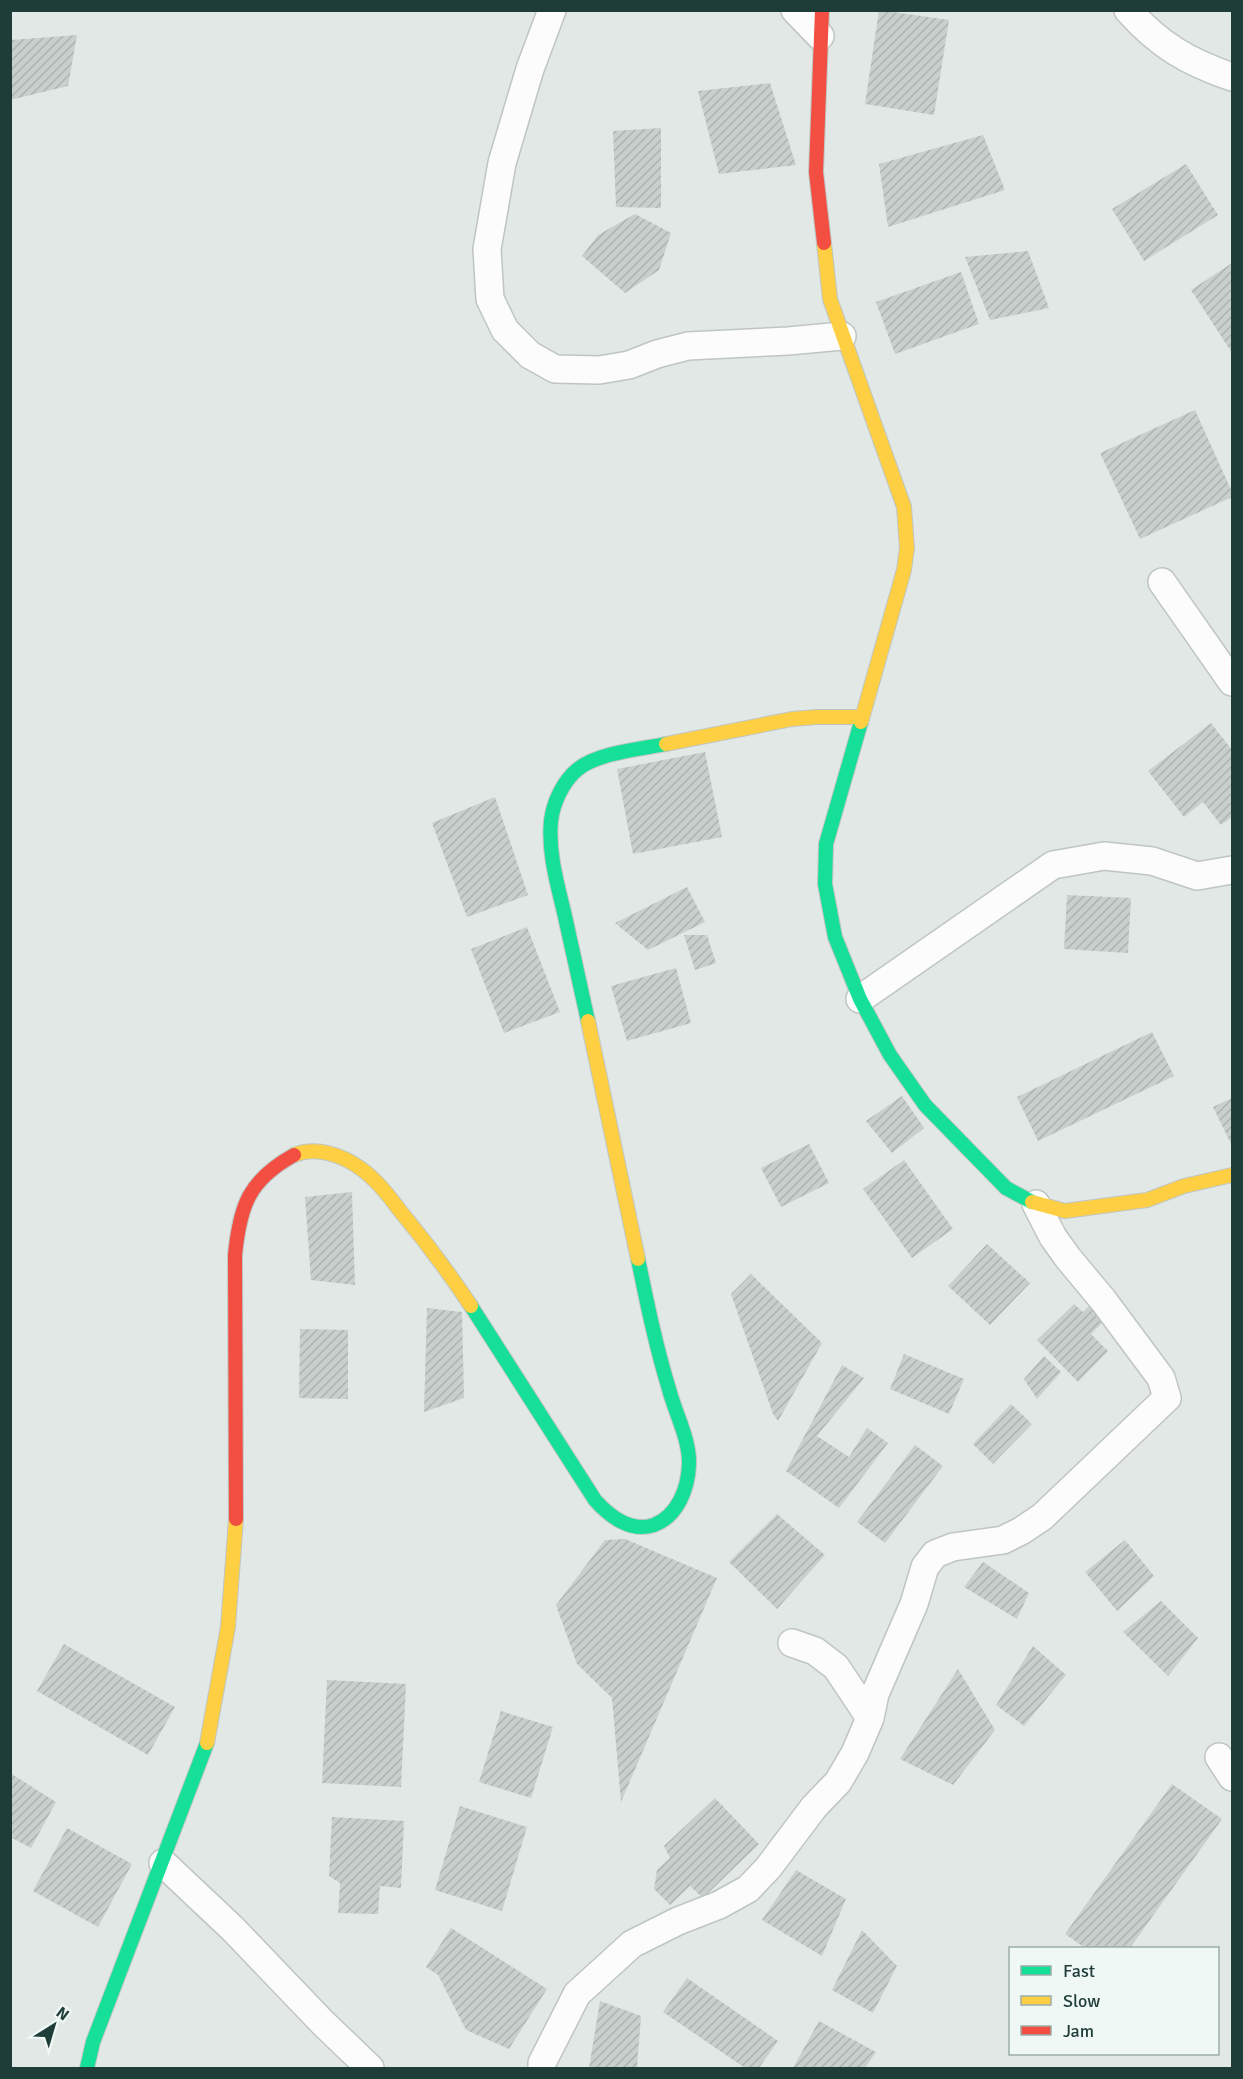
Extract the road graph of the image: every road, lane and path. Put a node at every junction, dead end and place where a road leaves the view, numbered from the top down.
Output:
1 (552, 10) edge
2 (795, 10) edge
3 (1128, 10) edge
4 (821, 23) edge
5 (1233, 77) edge
6 (842, 336) junction
7 (1162, 582) dead end
8 (1233, 682) edge
9 (862, 717) junction
10 (1233, 870) edge
11 (860, 999) junction
12 (1233, 1175) edge
13 (1036, 1204) junction
14 (792, 1643) dead end
15 (870, 1718) junction
16 (163, 1863) junction
17 (87, 2068) edge
18 (370, 2068) edge
19 (542, 2068) edge

1 - 6 street
2 - 4 street
3 - 5 street
4 - 6 street
6 - 9 street
7 - 8 street
9 - 11 street
9 - 16 street
10 - 11 street
11 - 13 street
12 - 13 street
13 - 15 street
14 - 15 street
15 - 19 street
16 - 17 street
16 - 18 street

